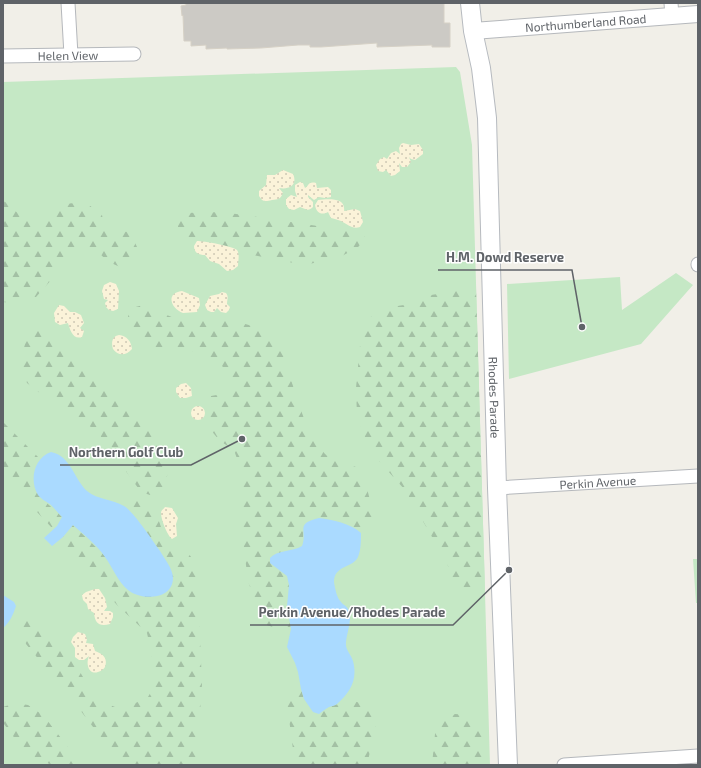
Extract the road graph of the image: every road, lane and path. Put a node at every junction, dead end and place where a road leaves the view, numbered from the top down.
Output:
1 (68, 3) edge
2 (470, 3) edge
3 (672, 10) edge
4 (698, 14) edge
5 (474, 31) junction
6 (134, 54) dead end
7 (71, 55) junction
8 (3, 56) edge
9 (698, 476) edge
10 (497, 488) junction
11 (698, 756) edge
12 (508, 765) edge
13 (564, 765) edge

1 - 7 street
2 - 5 main road, Rhodes Parade
3 - 4 street, Northumberland Road
3 - 5 street, Northumberland Road
5 - 10 main road, Rhodes Parade
6 - 7 street, Helen View
7 - 8 street, Helen View
9 - 10 street, Perkin Avenue
10 - 12 main road, Rhodes Parade
11 - 13 street

